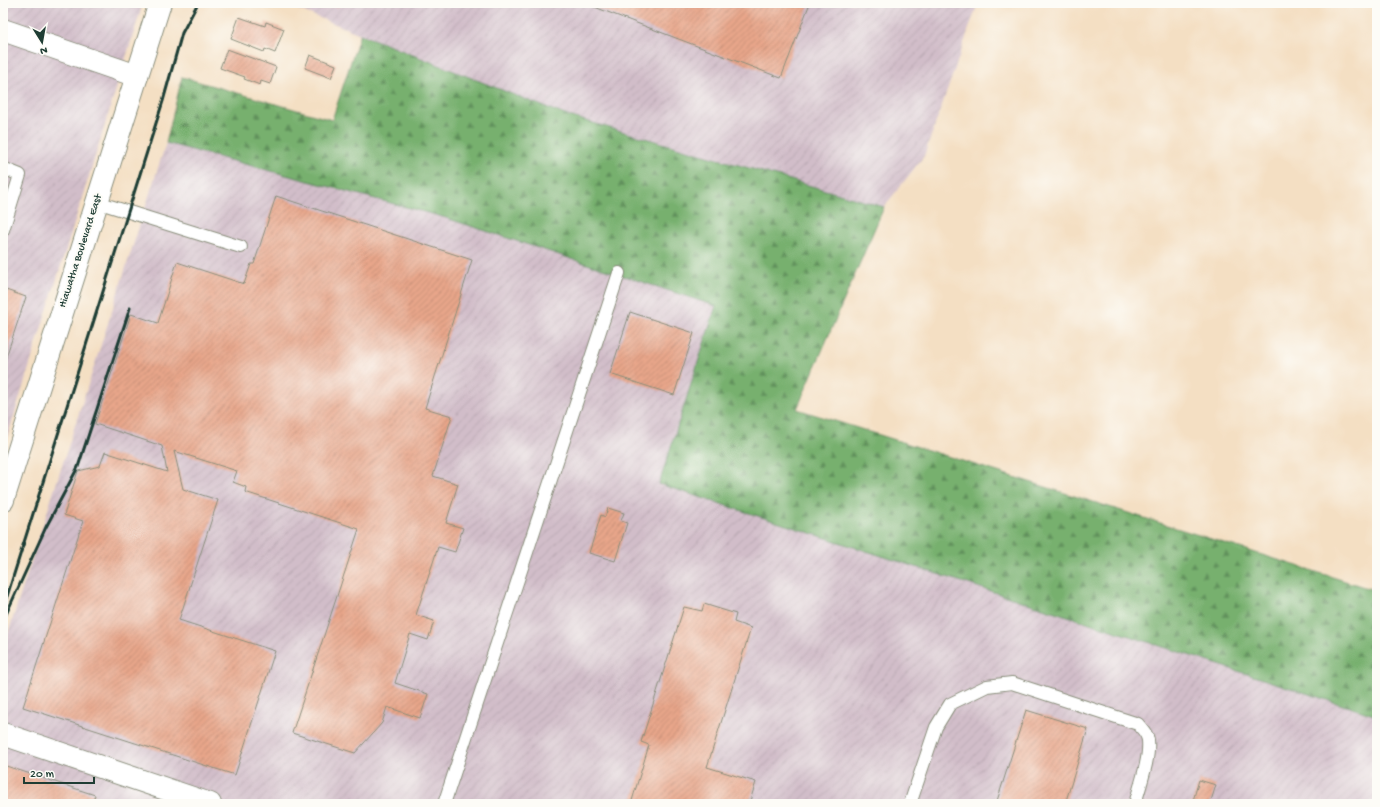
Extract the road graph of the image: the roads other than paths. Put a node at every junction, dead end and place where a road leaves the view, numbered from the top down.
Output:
1 (160, 3) edge
2 (3, 30) edge
3 (137, 76) junction
4 (3, 168) edge
5 (97, 202) junction
6 (3, 230) edge
7 (241, 247) dead end
8 (619, 272) dead end
9 (3, 500) edge
10 (3, 734) edge
11 (210, 804) edge
12 (444, 804) edge
13 (910, 804) edge
14 (1135, 804) edge

1 - 3 street, Hiawatha Boulevard East
2 - 3 street
3 - 5 street, Hiawatha Boulevard East
4 - 6 lane
5 - 7 lane
5 - 9 street, Hiawatha Boulevard East
8 - 12 lane
10 - 11 street
13 - 14 lane

